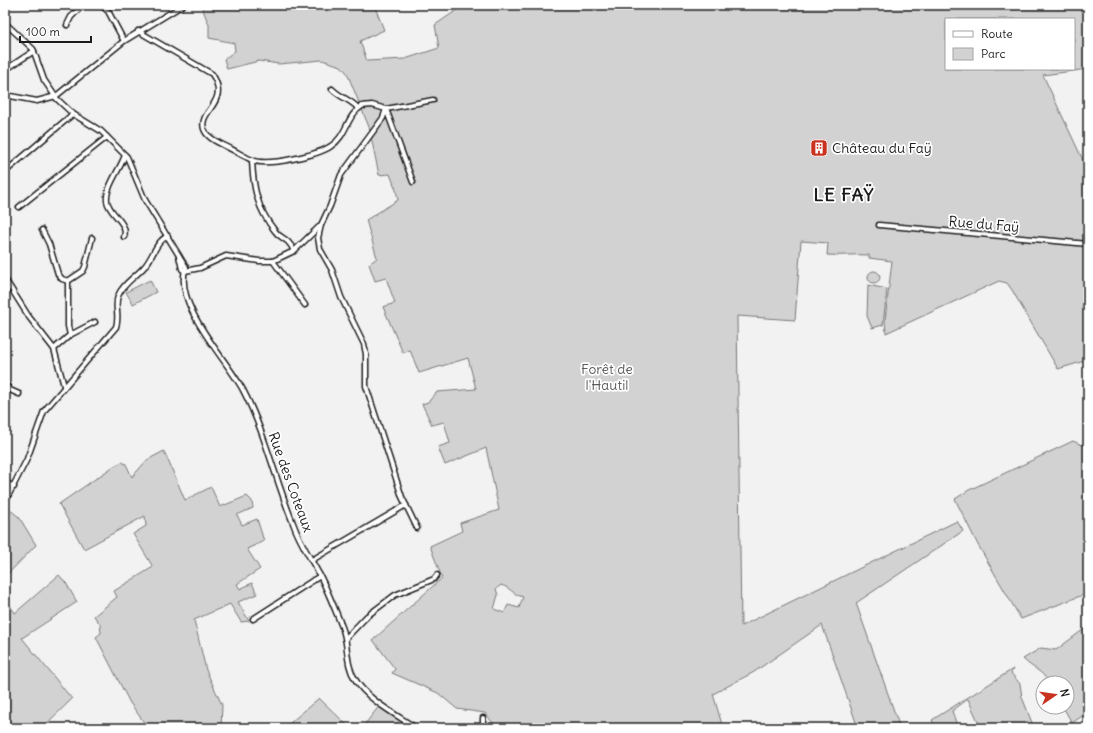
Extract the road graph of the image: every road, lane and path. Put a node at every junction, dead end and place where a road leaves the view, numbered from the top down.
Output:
1 (83, 5) edge
2 (101, 5) edge
3 (183, 5) edge
4 (5, 23) edge
5 (67, 25) dead end
6 (138, 31) junction
7 (124, 41) junction
8 (34, 51) junction
9 (5, 70) edge
10 (332, 89) dead end
11 (5, 95) edge
12 (56, 96) junction
13 (434, 100) dead end
14 (358, 108) junction
15 (386, 109) junction
16 (73, 114) junction
17 (107, 137) junction
18 (125, 155) junction
19 (252, 160) junction
20 (5, 172) edge
21 (413, 182) dead end
22 (19, 207) dead end
23 (321, 225) junction
24 (879, 225) dead end
25 (42, 230) dead end
26 (168, 236) junction
27 (124, 237) dead end
28 (92, 238) dead end
29 (1088, 244) edge
30 (294, 250) junction
31 (273, 261) junction
32 (185, 271) junction
33 (5, 279) edge
34 (68, 281) junction
35 (10, 288) junction
36 (5, 291) edge
37 (305, 305) dead end
38 (95, 322) dead end
39 (70, 335) junction
40 (54, 349) junction
41 (5, 384) edge
42 (64, 386) junction
43 (19, 394) dead end
44 (5, 482) edge
45 (14, 487) junction
46 (5, 502) edge
47 (406, 505) junction
48 (417, 528) dead end
49 (312, 560) junction
50 (437, 575) dead end
51 (320, 576) junction
52 (253, 619) dead end
53 (346, 638) junction
54 (483, 718) dead end
55 (416, 728) edge
56 (483, 728) edge

1 - 5 street
2 - 7 street
3 - 6 street
4 - 8 street
6 - 7 street
6 - 19 street
7 - 12 street
8 - 9 street
8 - 12 street, Rue des Coteaux
10 - 14 street
11 - 12 street
12 - 16 street, Rue des Coteaux
13 - 15 street
14 - 15 street
14 - 19 street
15 - 21 street
15 - 23 street
16 - 17 street, Rue des Coteaux
16 - 20 street
17 - 18 street, Rue des Coteaux
17 - 22 street
18 - 26 street, Rue des Coteaux
18 - 27 street
19 - 30 street
23 - 30 street
23 - 47 street
24 - 29 street, Rue du Faÿ
25 - 34 street
26 - 32 street, Rue des Coteaux
26 - 42 street
28 - 34 street
30 - 31 street
31 - 32 street
31 - 37 street
32 - 49 street, Rue des Coteaux
33 - 35 street
34 - 39 street
35 - 36 street
35 - 40 street
38 - 39 street
39 - 40 street
40 - 42 street
41 - 43 street
42 - 45 street
44 - 45 street
45 - 46 street
47 - 48 street
47 - 49 street
49 - 51 street, Rue des Coteaux
50 - 53 street
51 - 52 street
51 - 53 street, Rue des Coteaux
53 - 55 street, Rue des Coteaux
54 - 56 street

